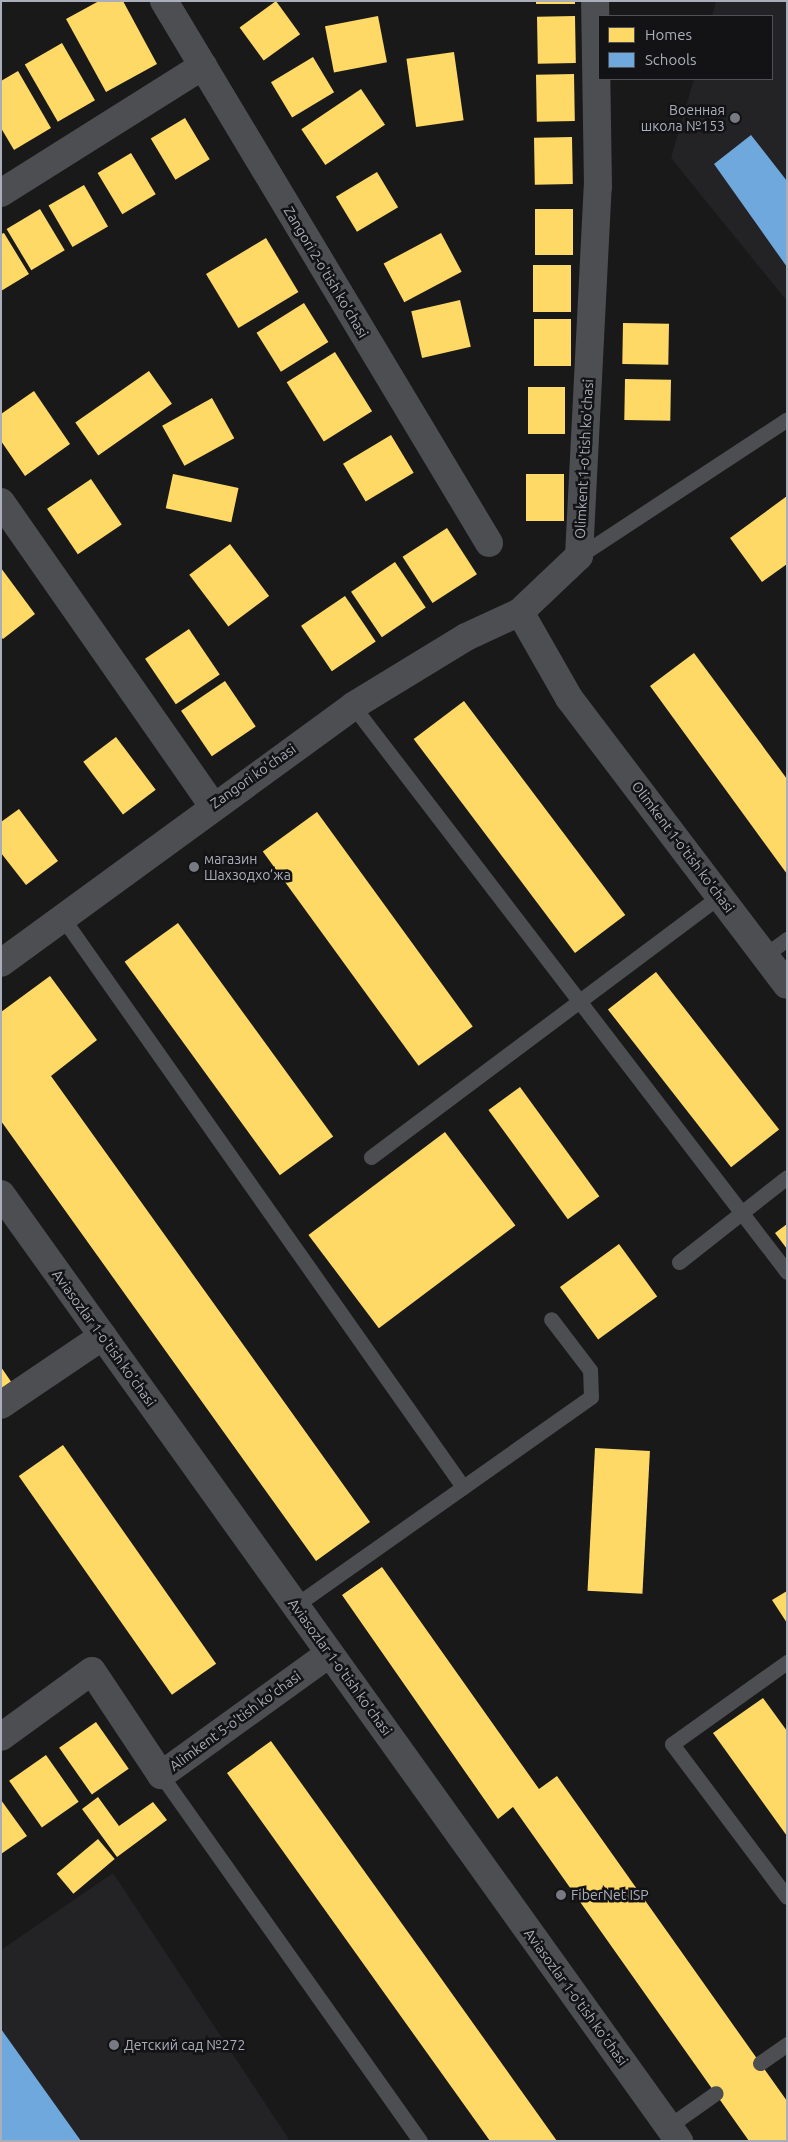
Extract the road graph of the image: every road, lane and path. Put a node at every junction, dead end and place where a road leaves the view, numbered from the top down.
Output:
1 (164, 1) edge
2 (595, 1) edge
3 (203, 66) junction
4 (1, 193) edge
5 (786, 420) edge
6 (4, 511) edge
7 (489, 543) dead end
8 (579, 556) junction
9 (520, 612) junction
10 (353, 706) junction
11 (212, 805) junction
12 (720, 896) junction
13 (62, 917) junction
14 (787, 939) edge
15 (764, 954) junction
16 (1, 962) edge
17 (787, 985) edge
18 (579, 1001) junction
19 (371, 1157) dead end
20 (787, 1177) edge
21 (1, 1194) edge
22 (679, 1262) dead end
23 (787, 1272) edge
24 (551, 1319) dead end
25 (102, 1336) junction
26 (1, 1405) edge
27 (464, 1487) junction
28 (296, 1605) junction
29 (330, 1652) junction
30 (787, 1662) edge
31 (1, 1737) edge
32 (161, 1774) junction
33 (787, 1898) edge
34 (787, 2044) edge
35 (760, 2063) dead end
36 (716, 2093) dead end
37 (674, 2133) edge
38 (420, 2141) edge

1 - 3 street, Zangori 2-o'tish ko'chasi
2 - 8 street, Olimkent 1-o'tish ko'chasi
3 - 4 street
3 - 7 street, Zangori 2-o'tish ko'chasi
5 - 8 lane
6 - 11 street
8 - 9 street, Olimkent 1-o'tish ko'chasi
9 - 10 street, Zangori ko'chasi
9 - 12 street, Olimkent 1-o'tish ko'chasi
10 - 11 street, Zangori ko'chasi
10 - 18 lane
11 - 13 street, Zangori ko'chasi
12 - 15 street, Olimkent 1-o'tish ko'chasi
12 - 18 lane
13 - 16 street, Zangori ko'chasi
13 - 27 lane
14 - 15 lane
15 - 17 street, Olimkent 1-o'tish ko'chasi
18 - 19 lane
18 - 23 lane
20 - 22 lane
21 - 25 street, Aviasozlar 1-o'tish ko'chasi
24 - 27 lane
25 - 26 street
25 - 28 street, Aviasozlar 1-o'tish ko'chasi
27 - 28 lane
28 - 29 street, Aviasozlar 1-o'tish ko'chasi
29 - 32 street, Alimkent 5-o'tish ko'chasi
29 - 37 street, Aviasozlar 1-o'tish ko'chasi
30 - 33 lane
31 - 32 street, Alimkent 5-o'tish ko'chasi
32 - 38 lane
34 - 35 lane
36 - 37 lane

